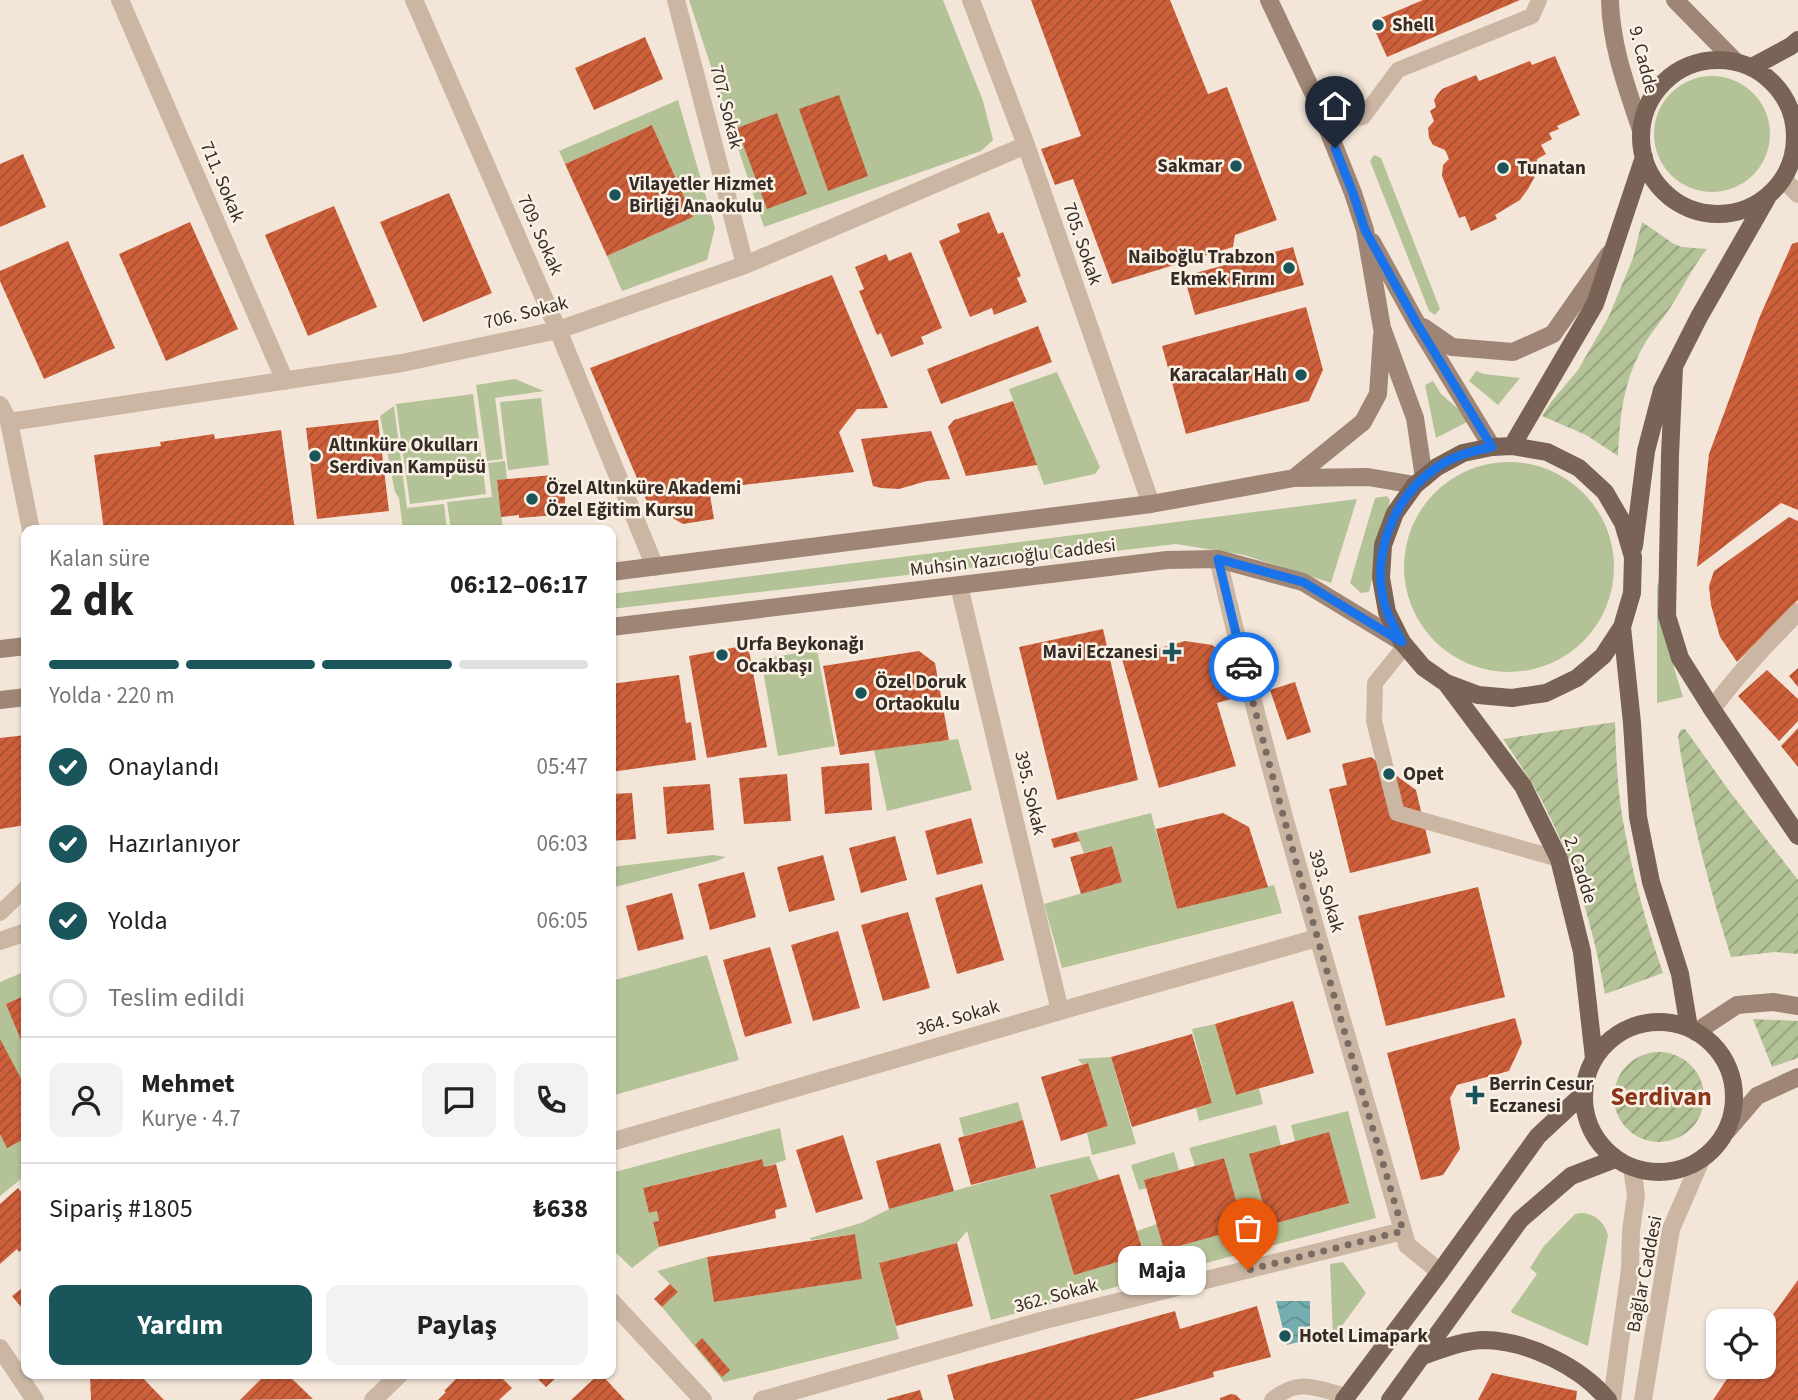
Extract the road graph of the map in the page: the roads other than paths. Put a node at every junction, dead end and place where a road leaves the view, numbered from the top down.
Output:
1 (120, 0) edge
2 (414, 0) edge
3 (676, 0) edge
4 (971, 0) edge
5 (1269, 0) edge
6 (1539, 0) edge
7 (1610, 0) edge
8 (1675, 0) edge
9 (1798, 40) edge
10 (1744, 64) junction
11 (1326, 126) junction
12 (1641, 130) junction
13 (1026, 145) junction
14 (1644, 157) junction
15 (1795, 157) edge
16 (1783, 179) junction
17 (1798, 194) edge
18 (1769, 195) junction
19 (1365, 230) junction
20 (1611, 252) junction
21 (745, 265) junction
22 (1416, 322) junction
23 (1382, 328) junction
24 (558, 330) junction
25 (1674, 367) junction
26 (285, 382) junction
27 (0, 405) edge
28 (9, 422) junction
29 (1512, 446) junction
30 (1492, 447) junction
31 (1294, 478) junction
32 (1419, 482) junction
33 (1151, 504) junction
34 (30, 525) edge
35 (1633, 557) junction
36 (1218, 559) junction
37 (655, 566) junction
38 (616, 571) edge
39 (959, 586) junction
40 (1798, 612) edge
41 (616, 626) edge
42 (1622, 627) junction
43 (1403, 644) junction
44 (21, 647) edge
45 (0, 649) edge
46 (1446, 683) junction
47 (21, 698) edge
48 (0, 700) edge
49 (1712, 709) junction
50 (1798, 836) edge
51 (1559, 859) junction
52 (21, 893) edge
53 (0, 913) edge
54 (21, 934) edge
55 (1317, 938) junction
56 (0, 941) edge
57 (1798, 1006) edge
58 (1059, 1010) junction
59 (1693, 1030) junction
60 (1594, 1058) junction
61 (1798, 1077) edge
62 (1583, 1094) junction
63 (1727, 1131) junction
64 (616, 1141) edge
65 (1615, 1159) junction
66 (1701, 1160) junction
67 (1632, 1168) junction
68 (1403, 1231) junction
69 (1440, 1272) junction
70 (616, 1306) edge
71 (0, 1348) edge
72 (1422, 1356) junction
73 (21, 1371) edge
74 (395, 1379) edge
75 (1345, 1398) edge
76 (373, 1400) edge
77 (703, 1400) edge
78 (762, 1400) edge
79 (1272, 1400) edge
80 (1390, 1400) edge
81 (1610, 1400) edge
82 (1643, 1400) edge

1 - 26 street, 711. Sokak
2 - 24 street, 709. Sokak
3 - 21 street, 707. Sokak
4 - 13 street, 705. Sokak
5 - 11 main road
6 - 11 lane
7 - 12 main road, 9. Cadde
8 - 10 main road
9 - 10 main road
10 - 12 main road
10 - 15 main road
11 - 19 main road
12 - 14 main road
13 - 21 street, 706. Sokak
13 - 33 street, 705. Sokak
14 - 18 main road
14 - 20 main road
15 - 16 main road
16 - 17 street
16 - 18 main road
18 - 25 main road
19 - 22 main road
19 - 23 main road
20 - 22 main road
20 - 29 main road
21 - 24 street, 706. Sokak
22 - 30 main road
23 - 31 main road
23 - 32 main road
24 - 26 street, 706. Sokak
24 - 37 street, 709. Sokak
25 - 35 main road
25 - 49 main road
26 - 28 street, 706. Sokak
27 - 28 street
28 - 34 street
29 - 30 main road
29 - 35 main road
30 - 32 main road
31 - 32 main road, Muhsin Yazıcıoğlu Caddesi
31 - 33 main road, Muhsin Yazıcıoğlu Caddesi
32 - 43 main road
33 - 37 main road, Muhsin Yazıcıoğlu Caddesi
35 - 42 main road
36 - 39 main road, Muhsin Yazıcıoğlu Caddesi
36 - 43 main road, Muhsin Yazıcıoğlu Caddesi
36 - 55 street, 393. Sokak
37 - 38 main road, Muhsin Yazıcıoğlu Caddesi
39 - 41 main road, Muhsin Yazıcıoğlu Caddesi
39 - 58 street, 395. Sokak
40 - 49 street
42 - 46 main road
42 - 59 main road
43 - 46 main road
43 - 51 lane
44 - 45 main road
46 - 51 main road, 2. Cadde
47 - 48 main road
49 - 50 main road
51 - 60 main road, 2. Cadde
52 - 53 lane
54 - 56 street
55 - 58 street, 364. Sokak
55 - 68 street, 393. Sokak
57 - 59 main road
58 - 64 street, 364. Sokak
59 - 60 main road
59 - 63 main road
60 - 62 main road
61 - 63 main road
62 - 65 main road
62 - 69 main road
63 - 66 main road
65 - 67 main road
65 - 72 main road
66 - 67 main road
66 - 82 street, Bağlar Caddesi
67 - 81 street, Bağlar Caddesi
68 - 69 street, 393. Sokak
68 - 78 street, 362. Sokak
69 - 75 main road
70 - 77 street
71 - 73 street
72 - 80 main road
72 - 81 main road
74 - 76 street
75 - 79 lane

